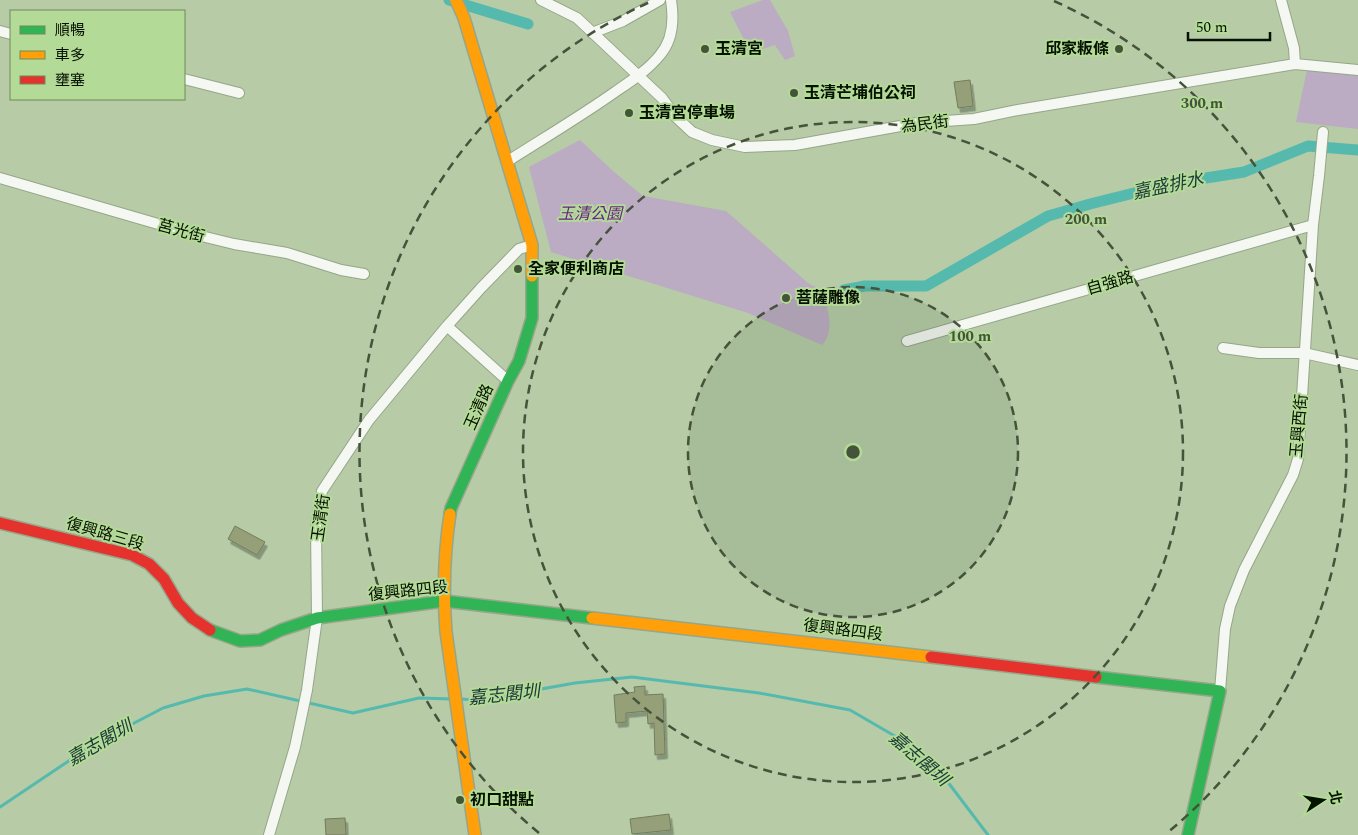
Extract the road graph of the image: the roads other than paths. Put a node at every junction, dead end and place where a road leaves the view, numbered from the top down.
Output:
1 (456, 0) edge
2 (541, 0) edge
3 (660, 0) edge
4 (671, 0) edge
5 (1281, 0) edge
6 (592, 33) junction
7 (1295, 64) junction
8 (1358, 70) edge
9 (638, 76) junction
10 (185, 80) edge
11 (238, 93) dead end
12 (1322, 132) dead end
13 (508, 161) junction
14 (0, 178) edge
15 (1313, 225) junction
16 (532, 245) junction
17 (364, 274) dead end
18 (447, 326) junction
19 (907, 341) dead end
20 (1223, 348) dead end
21 (1304, 353) junction
22 (1358, 365) edge
23 (508, 381) junction
24 (0, 523) edge
25 (444, 601) junction
26 (317, 618) junction
27 (1220, 691) junction
28 (269, 835) edge
29 (475, 835) edge
30 (1188, 835) edge

1 - 13 street, 玉清路
2 - 6 street, 為民街
3 - 6 street
4 - 9 street
5 - 7 street
6 - 9 street, 為民街
7 - 8 street, 為民街
7 - 9 street, 為民街
9 - 13 street
10 - 11 street
12 - 15 street, 玉興西街
13 - 16 street, 玉清路
14 - 17 street, 莒光街
15 - 19 street, 自強路
15 - 21 street, 玉興西街
16 - 18 street, 玉清街
16 - 23 street, 玉清路
18 - 23 street
18 - 26 street, 玉清街
20 - 21 street
21 - 22 street
21 - 27 street, 玉興西街
23 - 25 street, 玉清路
24 - 26 street, 復興路三段
25 - 26 street, 復興路四段
25 - 27 street, 復興路四段
25 - 29 street, 玉清路
26 - 28 street, 玉清街
27 - 30 street

